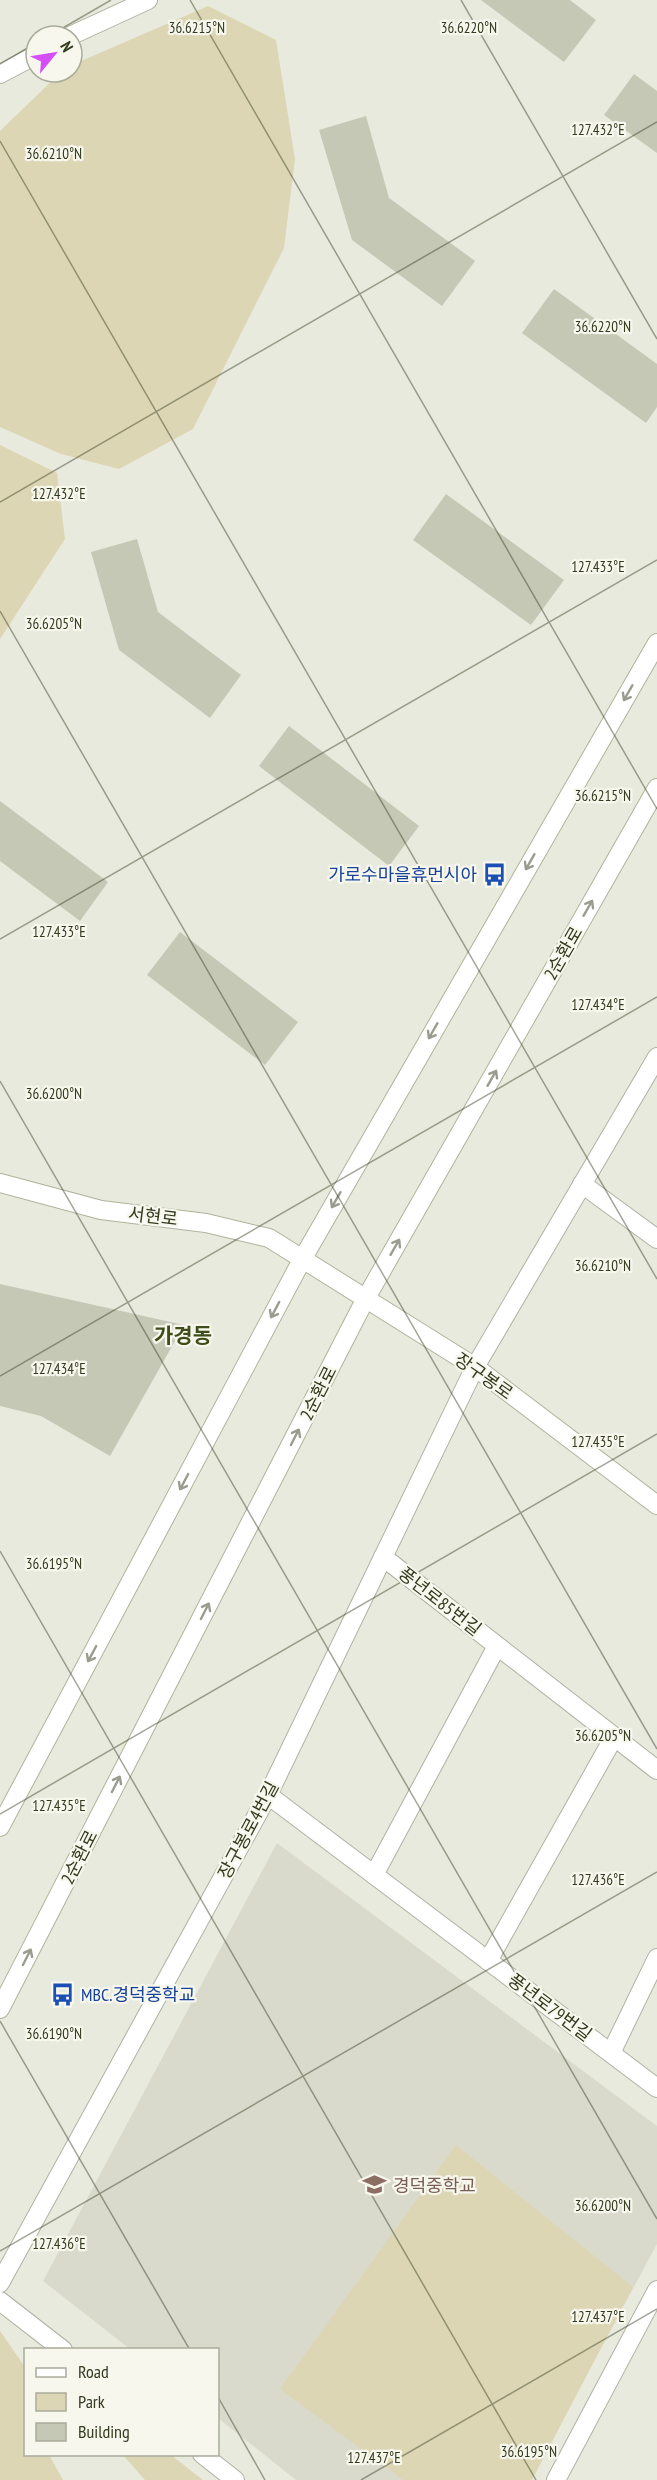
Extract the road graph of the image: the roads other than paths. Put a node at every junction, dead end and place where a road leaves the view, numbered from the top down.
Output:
1 (145, 0) edge
2 (84, 29) edge
3 (24, 61) edge
4 (0, 74) edge
5 (657, 643) edge
6 (657, 788) edge
7 (657, 1057) edge
8 (0, 1183) edge
9 (582, 1184) junction
10 (657, 1239) edge
11 (303, 1258) junction
12 (366, 1298) junction
13 (475, 1367) junction
14 (657, 1505) edge
15 (383, 1557) junction
16 (497, 1646) junction
17 (614, 1737) junction
18 (657, 1770) edge
19 (268, 1795) junction
20 (0, 1827) edge
21 (374, 1875) junction
22 (657, 1958) edge
23 (488, 1961) junction
24 (0, 2009) edge
25 (611, 2053) junction
26 (657, 2088) edge
27 (0, 2283) edge
28 (657, 2290) edge
29 (0, 2301) edge
30 (62, 2348) edge
31 (205, 2456) edge
32 (235, 2480) edge
33 (556, 2480) edge

1 - 2 street
3 - 4 street
5 -> 11 street
12 -> 6 street, 2순환로
7 - 9 street, 장구봉로4번길
8 - 11 street, 서현로
9 - 10 street
9 - 13 street, 장구봉로4번길
11 - 12 street, 장구봉로
11 -> 20 street
12 - 13 street, 장구봉로
24 -> 12 street, 2순환로
13 - 14 street, 장구봉로
13 - 15 street, 장구봉로4번길
15 - 16 street, 풍년로85번길
15 - 19 street, 장구봉로4번길
16 - 17 street, 풍년로85번길
16 - 21 street, 풍년로85번길
17 - 18 street, 풍년로85번길
17 - 23 street
19 - 21 street, 풍년로79번길
19 - 27 street, 장구봉로4번길
21 - 23 street, 풍년로79번길
22 - 25 street, 풍년로79번길
23 - 25 street, 풍년로79번길
25 - 26 street, 풍년로79번길
28 - 33 street
29 - 30 street
31 - 32 street

